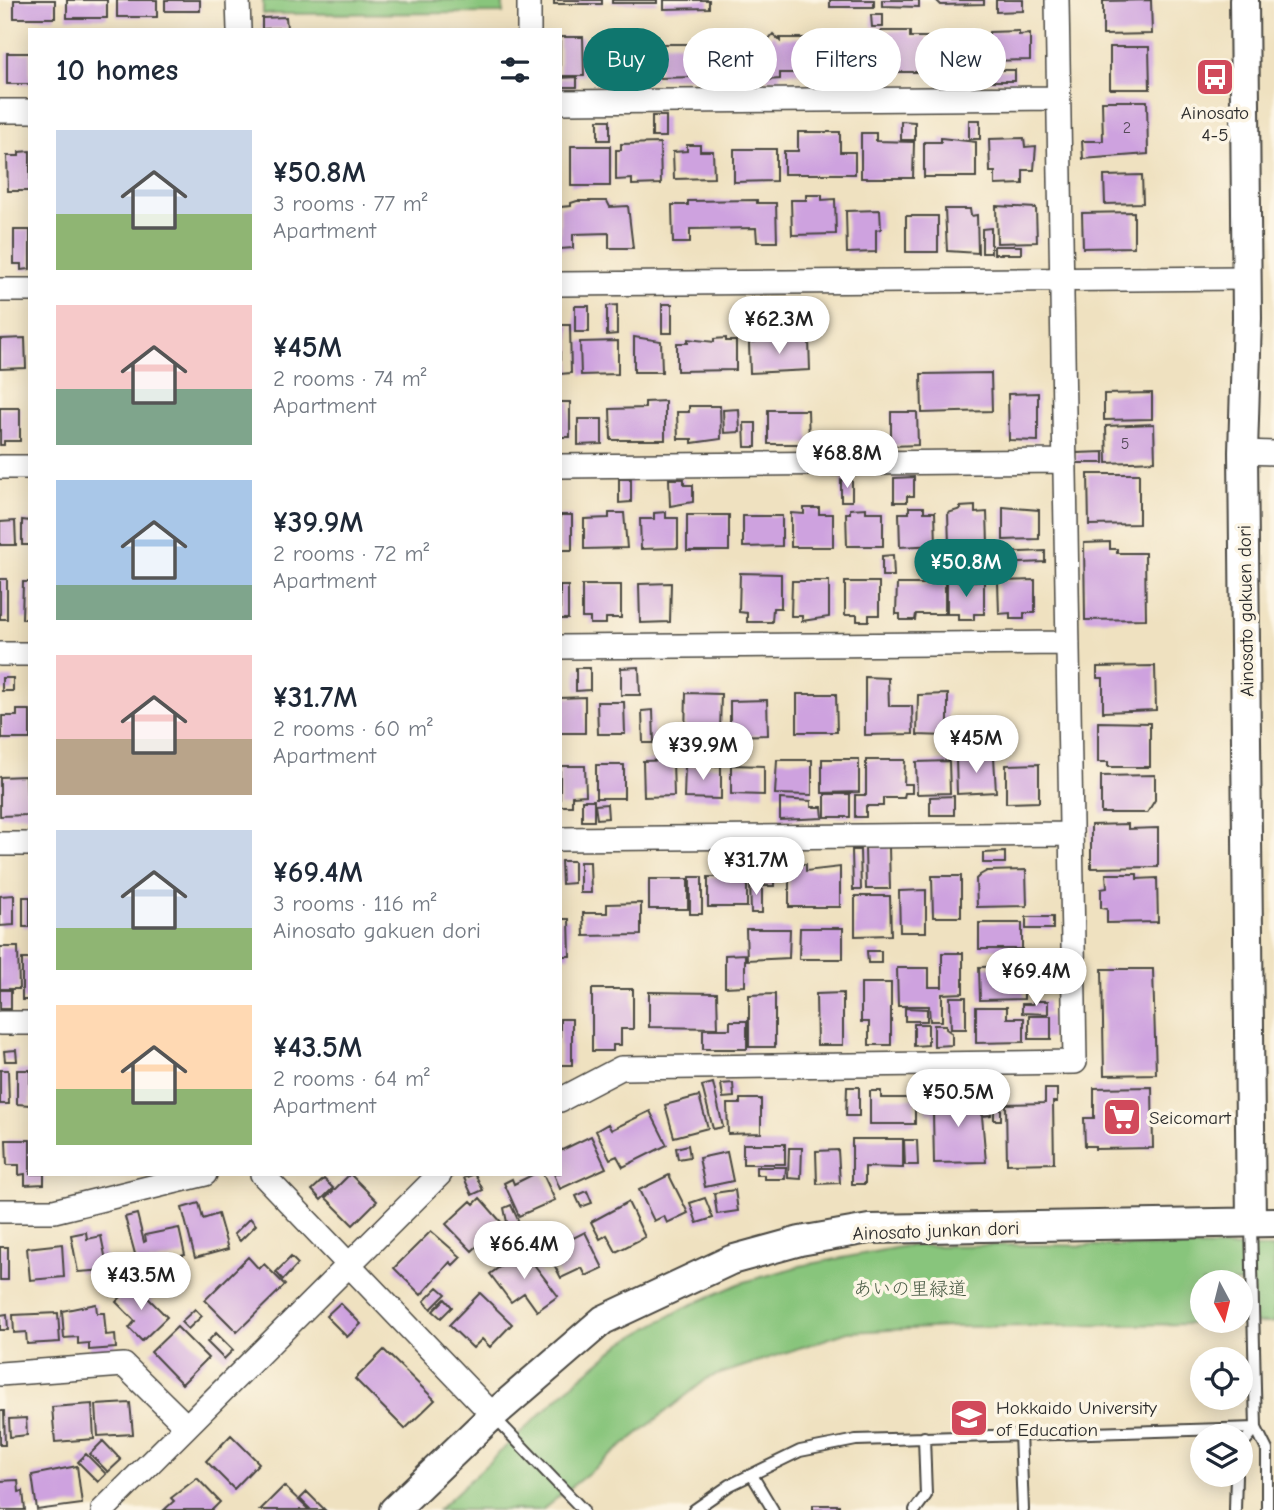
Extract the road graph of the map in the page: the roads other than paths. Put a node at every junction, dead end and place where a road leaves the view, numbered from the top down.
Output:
1 (238, 0) edge
2 (529, 0) edge
3 (1057, 0) edge
4 (1244, 0) edge
5 (239, 28) edge
6 (529, 28) edge
7 (1058, 99) junction
8 (562, 102) edge
9 (0, 111) edge
10 (28, 111) edge
11 (1247, 278) junction
12 (1061, 280) junction
13 (562, 284) edge
14 (0, 290) edge
15 (28, 290) edge
16 (1243, 452) junction
17 (1274, 453) edge
18 (1065, 461) junction
19 (562, 466) edge
20 (0, 467) edge
21 (28, 467) edge
22 (1068, 643) junction
23 (562, 647) edge
24 (28, 653) edge
25 (0, 654) edge
26 (1071, 834) junction
27 (562, 839) edge
28 (0, 844) edge
29 (28, 844) edge
30 (0, 1023) edge
31 (28, 1023) edge
32 (562, 1099) edge
33 (197, 1176) edge
34 (263, 1176) edge
35 (438, 1176) edge
36 (0, 1211) edge
37 (1263, 1222) edge
38 (349, 1264) junction
39 (0, 1374) edge
40 (493, 1415) junction
41 (186, 1426) junction
42 (1256, 1427) junction
43 (1253, 1431) edge
44 (1020, 1433) junction
45 (924, 1437) junction
46 (752, 1475) junction
47 (1236, 1487) edge
48 (103, 1510) edge
49 (394, 1510) edge
50 (583, 1510) edge
51 (694, 1510) edge
52 (773, 1510) edge
53 (915, 1510) edge
54 (1023, 1510) edge
55 (1236, 1510) edge
56 (1267, 1510) edge

1 - 5 street
2 - 6 street
3 - 7 street
4 - 11 street, Ainosato gakuen dori
7 - 8 street
7 - 12 street
9 - 10 street
11 - 12 street
11 - 16 street, Ainosato gakuen dori
12 - 13 street
12 - 18 street
14 - 15 street
16 - 17 street
16 - 37 street, Ainosato gakuen dori
18 - 19 street
18 - 22 street
20 - 21 street
22 - 23 street
22 - 26 street
24 - 25 street
26 - 27 street
26 - 32 street
28 - 29 street
30 - 31 street
33 - 36 street
34 - 38 street
35 - 38 street
37 - 40 street, Ainosato junkan dori
37 - 42 lane
38 - 40 street
38 - 41 street
39 - 41 street
40 - 49 street, Ainosato junkan dori
40 - 50 lane
41 - 48 street
42 - 43 lane
42 - 44 lane
42 - 56 lane
44 - 45 lane
44 - 54 lane
45 - 46 lane
45 - 53 lane
46 - 51 lane
46 - 52 lane
47 - 55 lane

